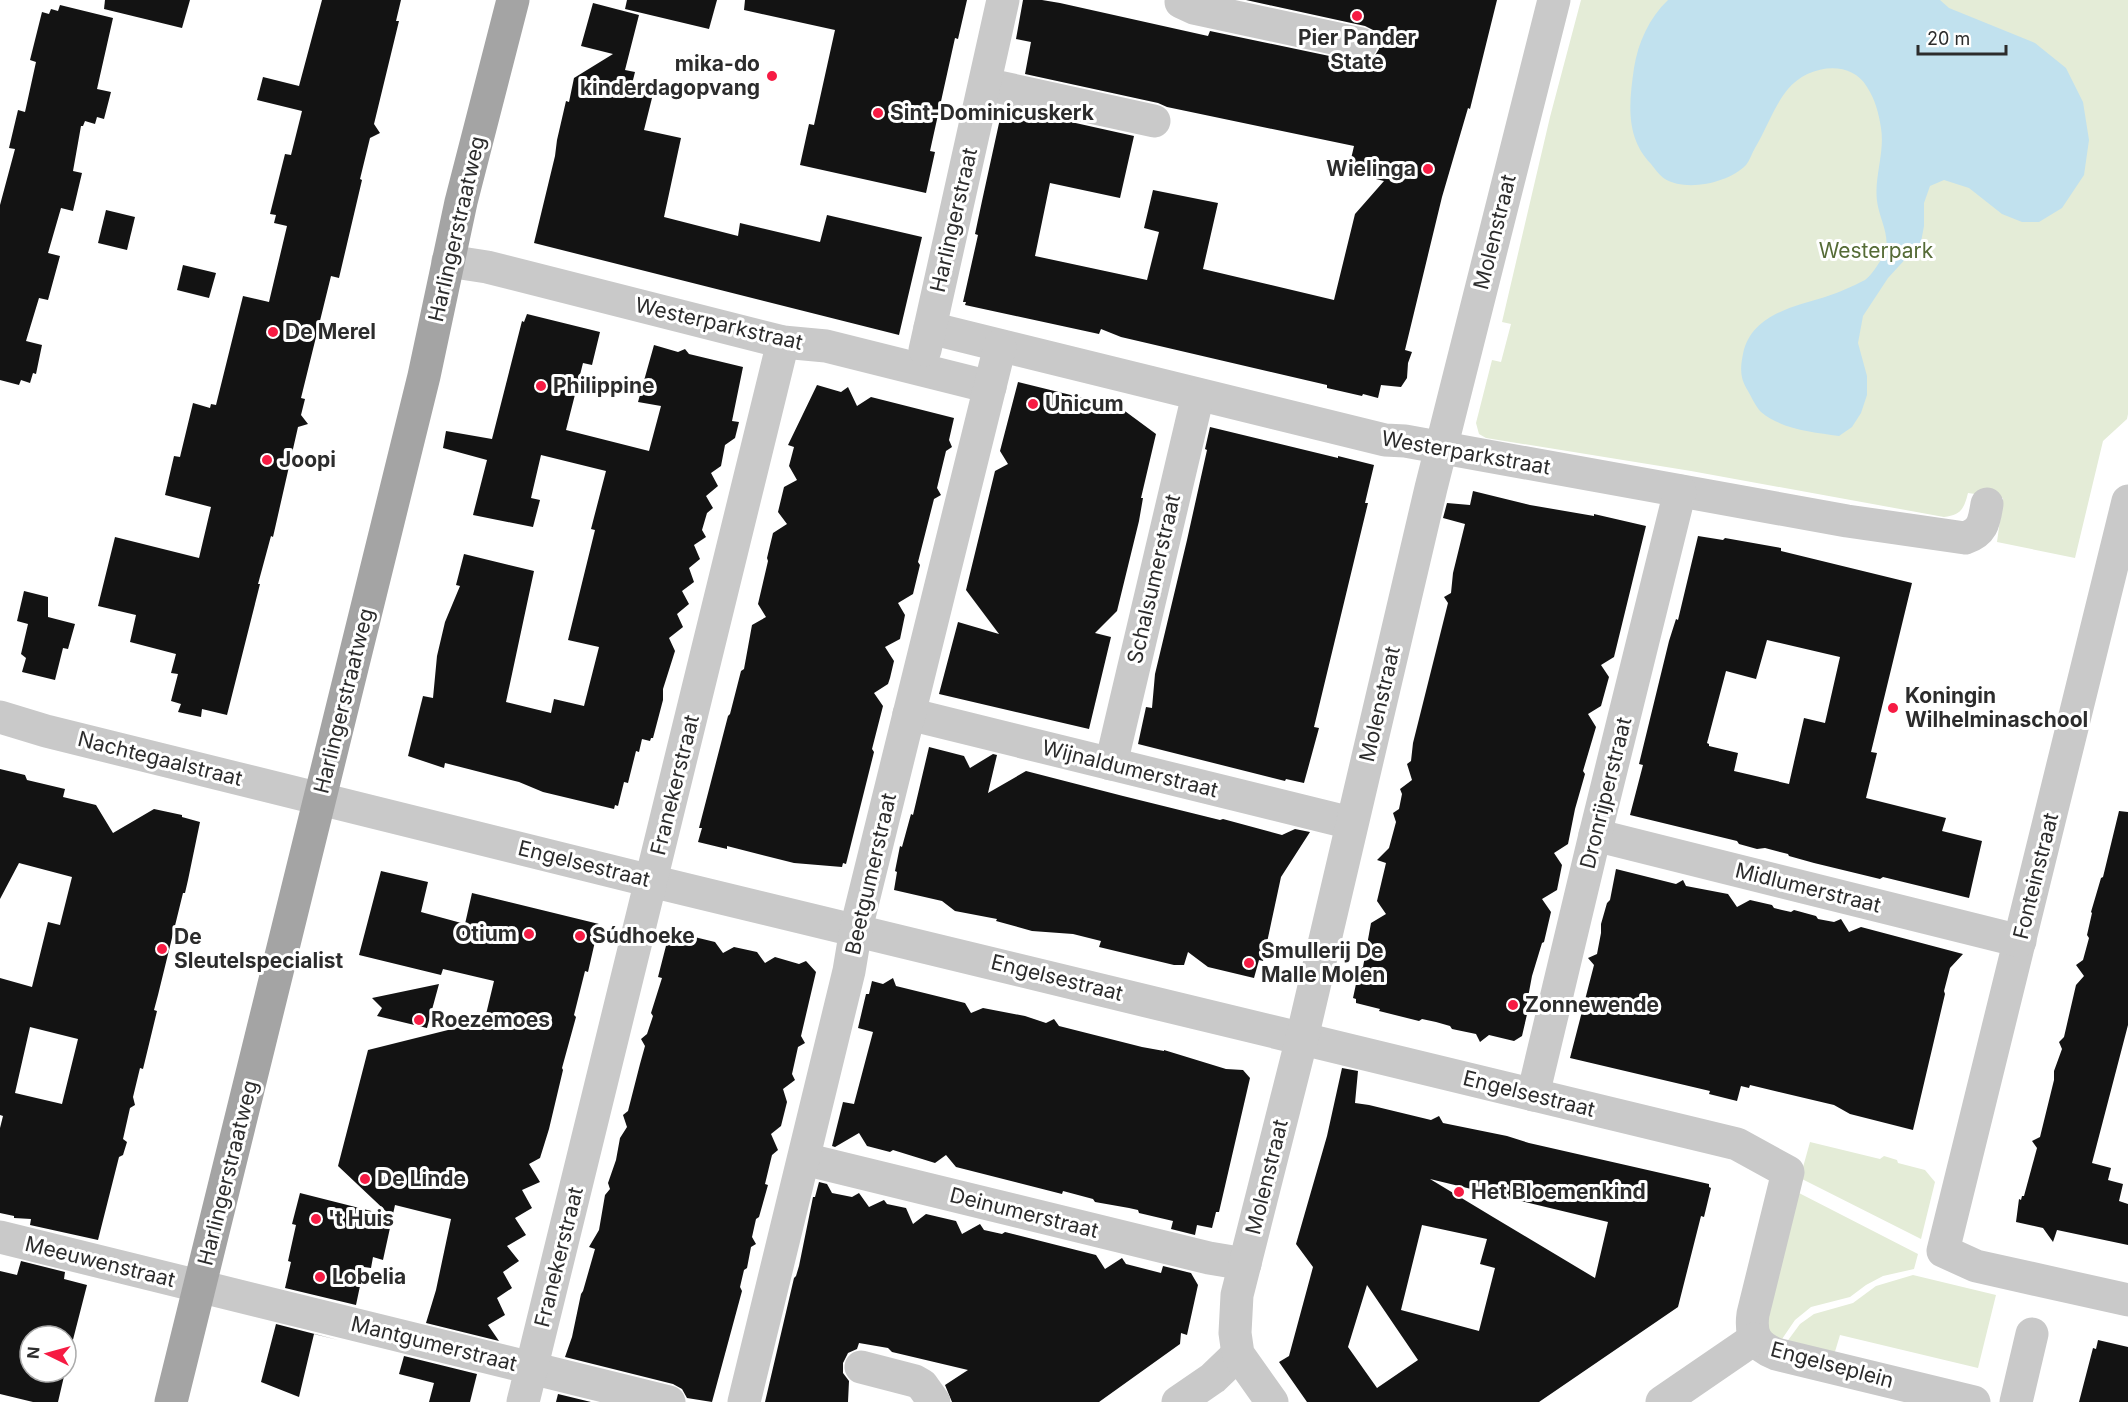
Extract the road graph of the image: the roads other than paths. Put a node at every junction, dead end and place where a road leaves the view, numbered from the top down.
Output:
1 (513, 0) edge
2 (1003, 0) edge
3 (1554, 0) edge
4 (1178, 1) edge
5 (1361, 44) dead end
6 (985, 84) junction
7 (1154, 121) dead end
8 (448, 261) junction
9 (930, 328) junction
10 (783, 342) junction
11 (1000, 346) junction
12 (920, 370) junction
13 (990, 387) junction
14 (1198, 395) junction
15 (1442, 448) junction
16 (1680, 491) junction
17 (2128, 501) edge
18 (1987, 504) dead end
19 (909, 714) junction
20 (0, 717) edge
21 (1110, 764) junction
22 (321, 799) junction
23 (1352, 823) junction
24 (1595, 835) junction
25 (651, 881) junction
26 (856, 929) junction
27 (2020, 941) junction
28 (1302, 1038) junction
29 (1533, 1095) junction
30 (804, 1159) junction
31 (1788, 1172) joint
32 (0, 1237) edge
33 (1245, 1264) junction
34 (200, 1287) junction
35 (2128, 1300) edge
36 (2032, 1334) dead end
37 (1754, 1339) junction
38 (1238, 1354) junction
39 (861, 1367) dead end
40 (531, 1368) junction
41 (171, 1402) edge
42 (523, 1402) edge
43 (669, 1402) edge
44 (744, 1402) edge
45 (934, 1402) edge
46 (1178, 1402) edge
47 (1272, 1402) edge
48 (1662, 1402) edge
49 (1974, 1402) edge
50 (2016, 1402) edge

1 - 8 main road, Harlingerstraatweg
2 - 6 street, Harlingerstraat
3 - 15 street, Molenstraat
4 - 5 street
6 - 7 street
6 - 9 street, Harlingerstraat
8 - 10 street, Westerparkstraat
8 - 22 main road, Harlingerstraatweg
9 - 11 street, Westerparkstraat
9 - 12 street, Harlingerstraat
10 - 12 street, Westerparkstraat
10 - 25 street, Franekerstraat
11 - 13 street, Beetgumerstraat
11 - 14 street, Westerparkstraat
12 - 13 street, Westerparkstraat
13 - 19 street, Beetgumerstraat
14 - 15 street, Westerparkstraat
14 - 21 street, Schalsumerstraat
15 - 16 street, Westerparkstraat
15 - 23 street, Molenstraat
16 - 18 street, Westerparkstraat
16 - 24 street, Dronrijperstraat
17 - 27 street, Fonteinstraat
19 - 21 street, Wijnaldumerstraat
19 - 26 street, Beetgumerstraat
20 - 22 street, Nachtegaalstraat
21 - 23 street, Wijnaldumerstraat
22 - 25 street, Engelsestraat
22 - 34 main road, Harlingerstraatweg
23 - 28 street, Molenstraat
24 - 27 street, Midlumerstraat
24 - 29 street, Dronrijperstraat
25 - 26 street, Engelsestraat
25 - 40 street, Franekerstraat
26 - 28 street, Engelsestraat
26 - 30 street, Beetgumerstraat
27 - 35 street, Fonteinstraat
28 - 29 street, Engelsestraat
28 - 33 street, Molenstraat
29 - 31 street, Engelsestraat
30 - 33 street, Deinumerstraat
30 - 44 street, Beetgumerstraat
31 - 37 street, Engelseplein
32 - 34 street, Meeuwenstraat
33 - 38 street, Molenstraat
34 - 40 street, Mantgumerstraat
34 - 41 main road, Harlingerstraatweg
36 - 50 street
37 - 48 street
37 - 49 street, Engelseplein
38 - 46 street
38 - 47 street
39 - 45 street
40 - 42 street, Franekerstraat
40 - 43 street, Mantgumerstraat

